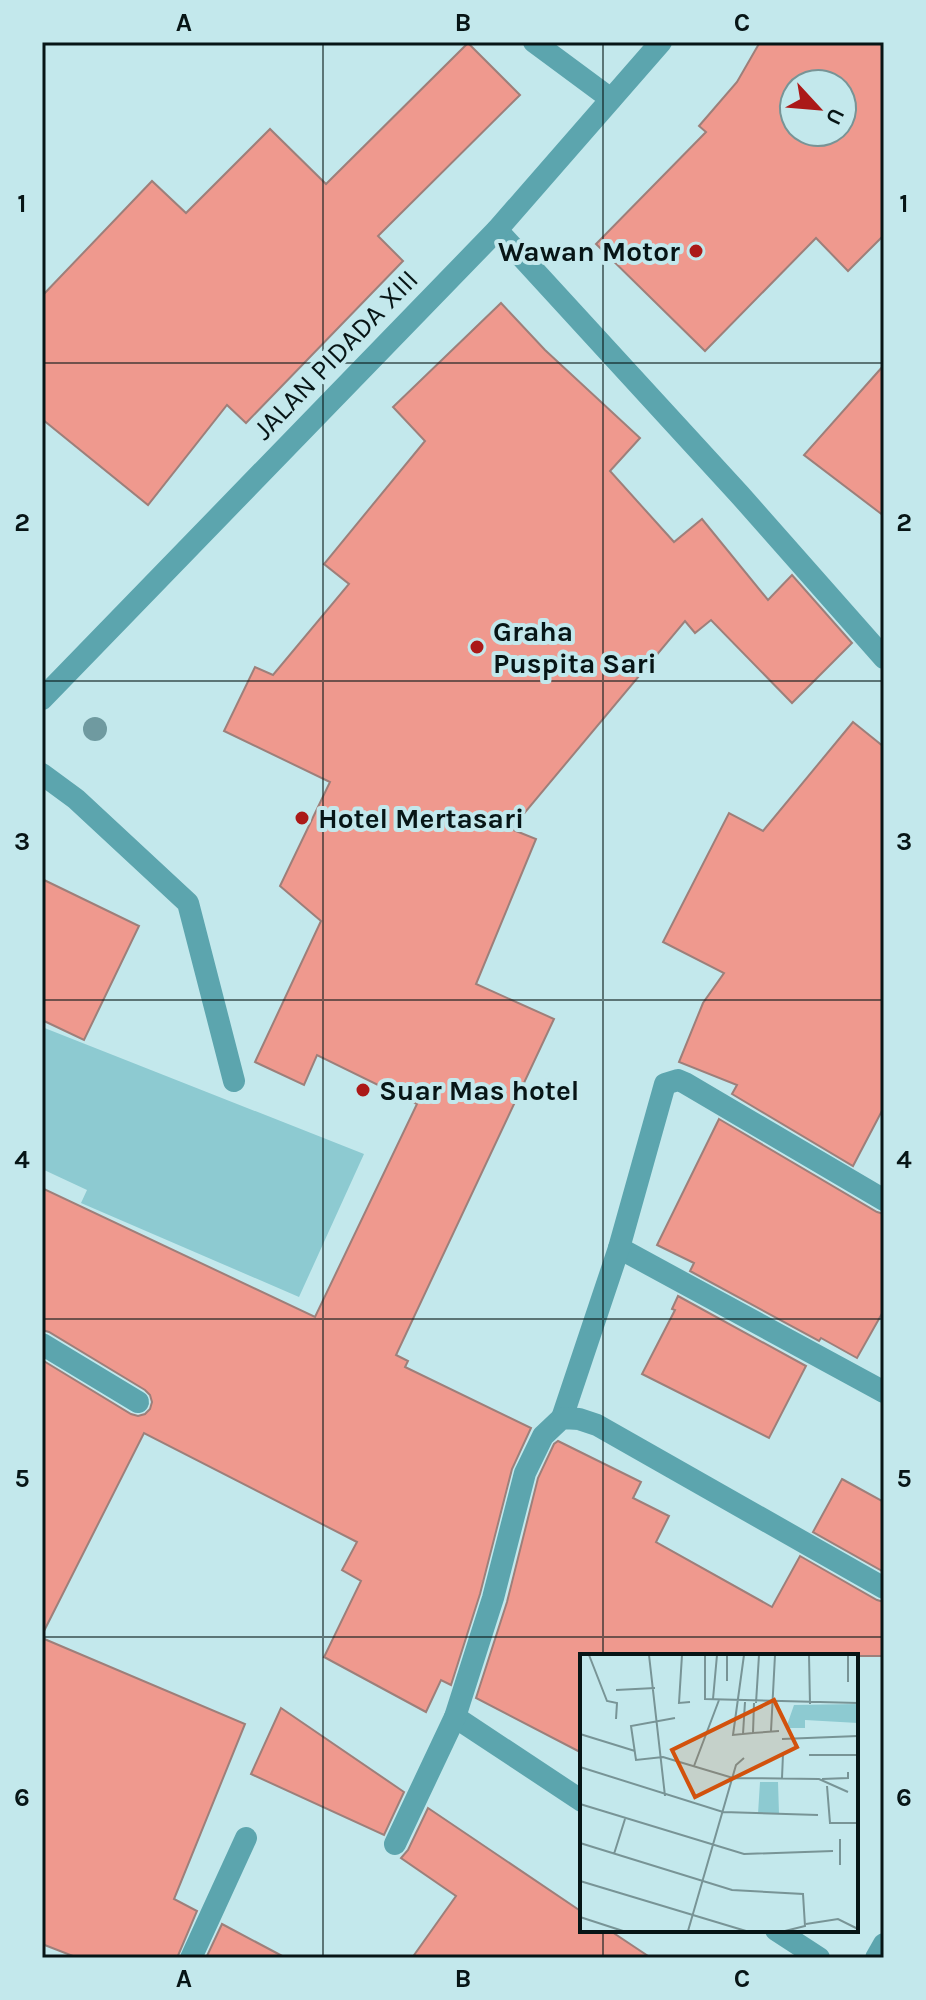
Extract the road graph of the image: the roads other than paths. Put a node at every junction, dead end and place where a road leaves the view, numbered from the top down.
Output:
1 (534, 42) edge
2 (661, 42) edge
3 (611, 99) junction
4 (497, 230) junction
5 (884, 658) edge
6 (42, 699) edge
7 (42, 774) edge
8 (234, 1081) dead end
9 (884, 1200) edge
10 (619, 1248) junction
11 (42, 1344) edge
12 (884, 1392) edge
13 (138, 1402) dead end
14 (562, 1418) junction
15 (884, 1588) edge
16 (455, 1717) junction
17 (580, 1800) edge
18 (246, 1838) dead end
19 (395, 1844) dead end
20 (779, 1932) edge
21 (884, 1944) edge
22 (191, 1958) edge
23 (819, 1958) edge
24 (876, 1958) edge

1 - 3 street
2 - 3 street, JALAN PIDADA XIII
3 - 4 street, JALAN PIDADA XIII
4 - 5 street
4 - 6 street, JALAN PIDADA XIII
7 - 8 street
9 - 10 street
10 - 12 street
10 - 14 street
11 - 13 street
14 - 15 street
14 - 16 street
16 - 17 street
16 - 19 street
18 - 22 street
20 - 23 street
21 - 24 street

